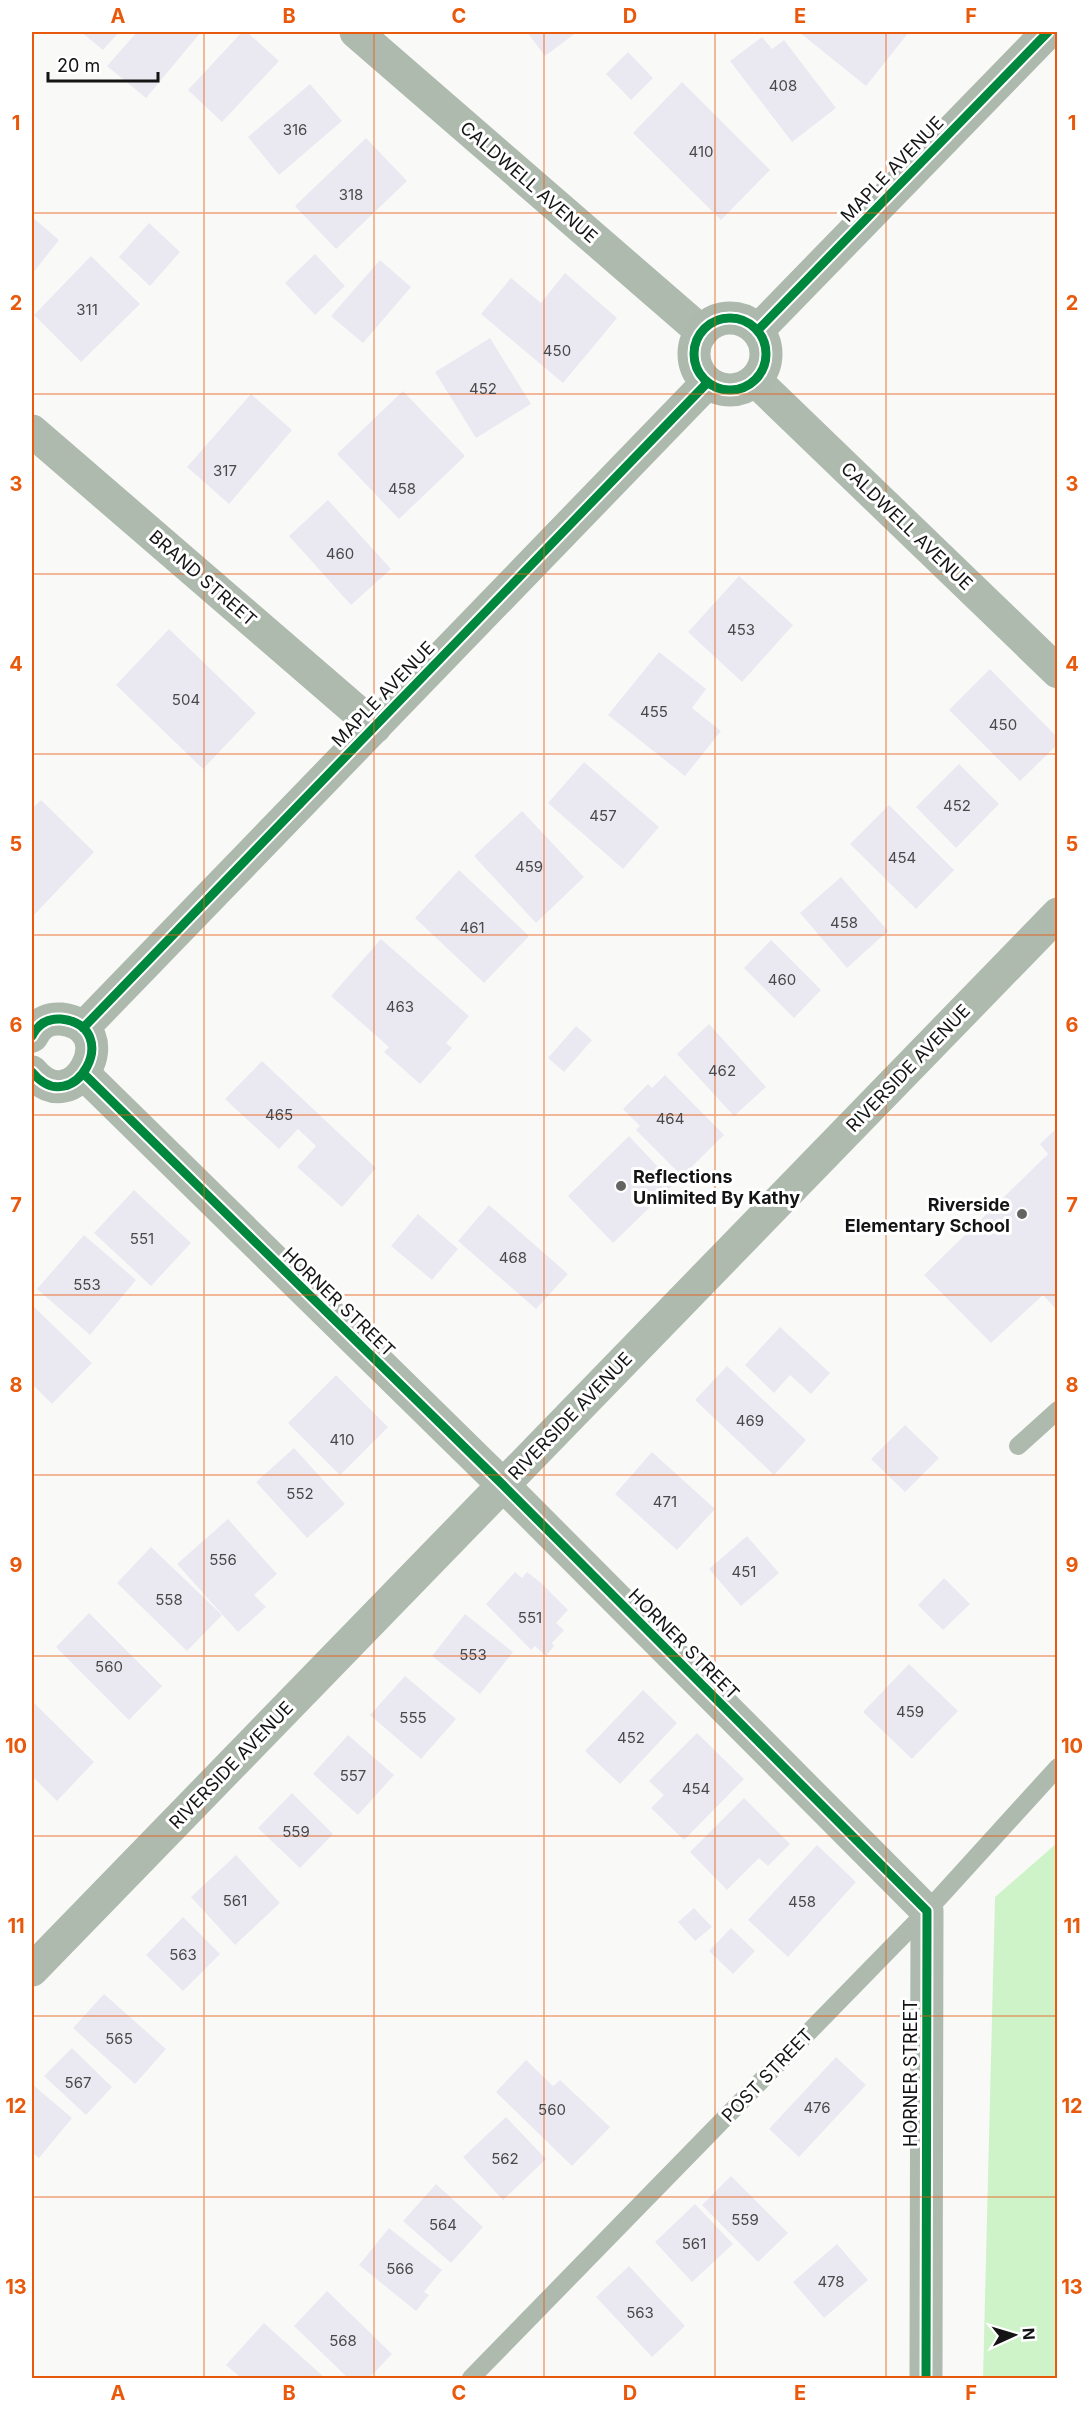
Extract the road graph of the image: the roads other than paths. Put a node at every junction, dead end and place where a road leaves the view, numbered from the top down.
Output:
1 (356, 32) edge
2 (1048, 32) edge
3 (758, 330) junction
4 (702, 332) junction
5 (756, 381) junction
6 (707, 383) junction
7 (32, 431) edge
8 (1058, 672) edge
9 (375, 726) junction
10 (1058, 914) edge
11 (83, 1028) junction
12 (33, 1031) edge
13 (84, 1074) junction
14 (33, 1076) edge
15 (1058, 1410) edge
16 (1018, 1446) dead end
17 (503, 1485) junction
18 (1058, 1767) edge
19 (927, 1911) junction
20 (32, 1970) edge
21 (471, 2379) edge
22 (926, 2379) edge

1 - 4 street, CALDWELL AVENUE
2 - 3 main road, MAPLE AVENUE
3 - 4 main road
3 - 5 main road
4 - 6 main road
5 - 6 main road
5 - 8 street, CALDWELL AVENUE
6 - 9 main road, MAPLE AVENUE
7 - 9 street, BRAND STREET
9 - 11 main road, MAPLE AVENUE
10 - 17 street, RIVERSIDE AVENUE
11 - 12 main road
11 - 13 main road
13 - 14 main road
13 - 17 street, HORNER STREET
15 - 16 lane
17 - 19 street, HORNER STREET
17 - 20 street, RIVERSIDE AVENUE
18 - 19 lane, POST STREET
19 - 21 lane, POST STREET
19 - 22 street, HORNER STREET

